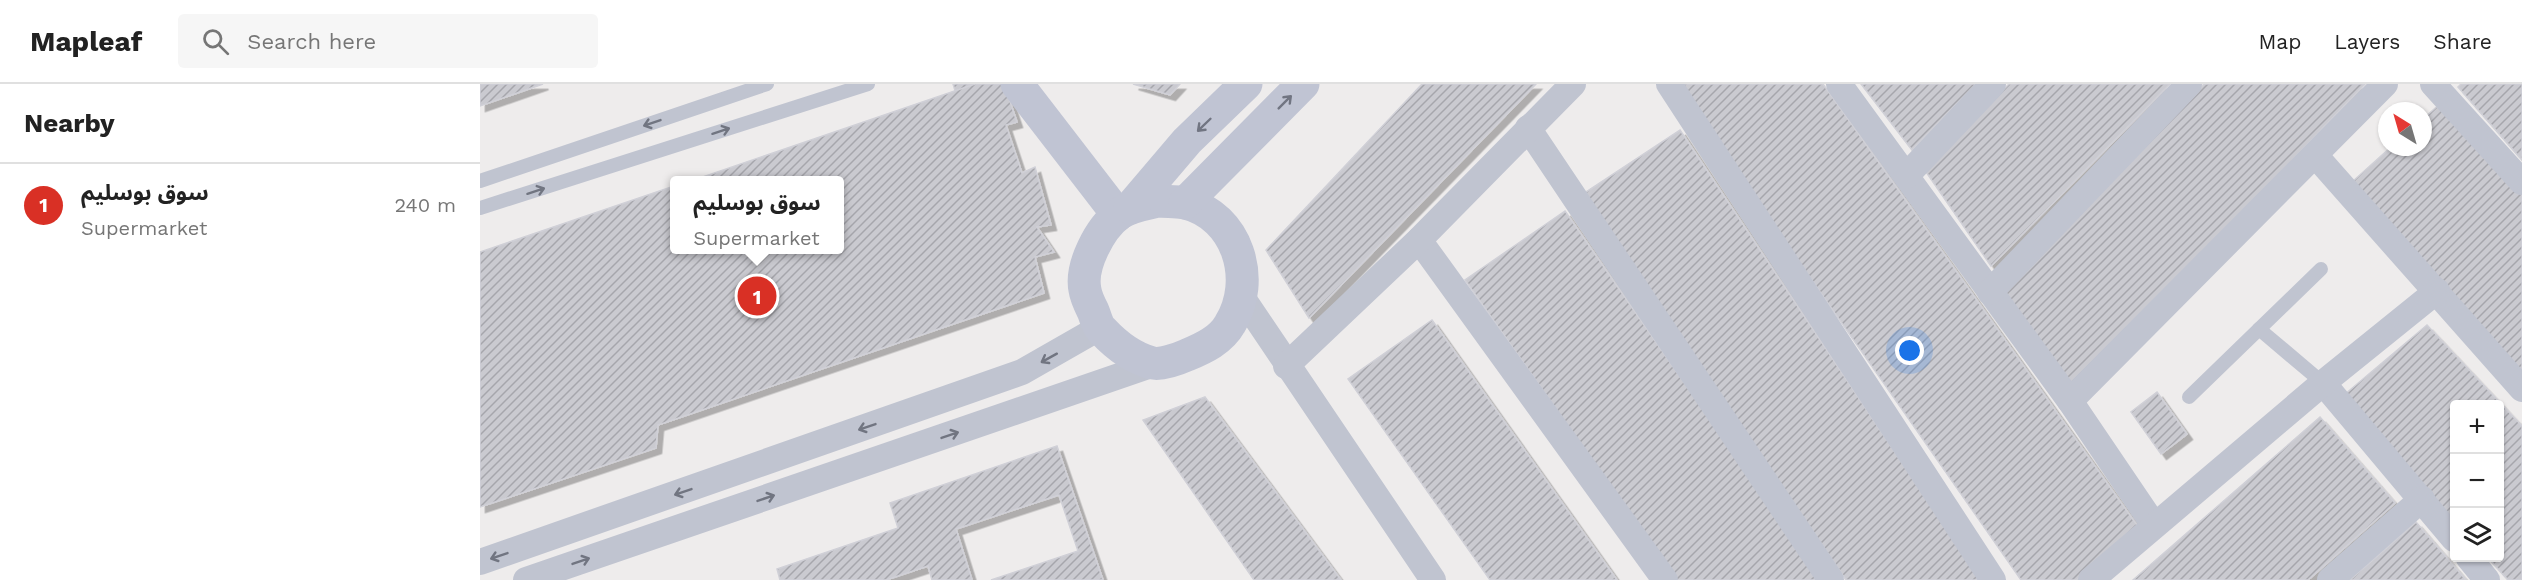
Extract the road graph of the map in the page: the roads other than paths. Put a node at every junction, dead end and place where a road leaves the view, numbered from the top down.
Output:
1 (767, 84) edge
2 (868, 84) edge
3 (1017, 84) edge
4 (1246, 84) edge
5 (1303, 84) edge
6 (1573, 84) edge
7 (1669, 84) edge
8 (1839, 84) edge
9 (1993, 84) edge
10 (2189, 84) edge
11 (2385, 84) edge
12 (2433, 84) edge
13 (1528, 129) junction
14 (2316, 155) junction
15 (1906, 176) junction
16 (480, 181) edge
17 (2522, 182) edge
18 (1185, 203) junction
19 (480, 208) edge
20 (1124, 212) junction
21 (1419, 240) junction
22 (2321, 269) dead end
23 (2437, 291) junction
24 (1990, 292) junction
25 (1242, 297) junction
26 (1099, 328) junction
27 (2259, 329) junction
28 (1154, 364) junction
29 (1286, 366) junction
30 (2323, 383) junction
31 (2522, 389) edge
32 (2189, 398) dead end
33 (2070, 401) junction
34 (2422, 500) junction
35 (612, 517) junction
36 (2154, 525) junction
37 (2450, 534) edge
38 (622, 547) junction
39 (480, 562) edge
40 (2472, 562) edge
41 (526, 580) edge
42 (1433, 580) edge
43 (1665, 580) edge
44 (1831, 580) edge
45 (1993, 580) edge
46 (2091, 580) edge
47 (2330, 580) edge
48 (2487, 580) edge

1 -> 16 lane
19 -> 2 lane
3 - 20 street
4 -> 20 street
18 -> 5 street
6 - 13 street
7 - 45 street
8 - 15 street
9 - 15 street
10 - 24 street
11 - 14 street
12 - 17 street
13 - 21 street
13 - 44 street
14 - 23 street
14 - 33 street
15 - 24 street
18 - 20 street
18 - 25 street
20 - 26 street
21 - 29 street
21 - 43 street
22 - 27 lane
23 - 30 street
23 - 31 street
24 - 33 street
25 - 28 street
25 - 29 street
26 - 28 street
26 -> 35 street
27 - 30 lane
27 - 32 lane
38 -> 28 street
29 - 42 street
30 - 34 street
30 - 36 street
33 - 36 street
34 - 37 street
34 - 47 street
35 - 38 street
35 -> 39 street
36 - 46 street
41 -> 38 street
40 - 48 street

